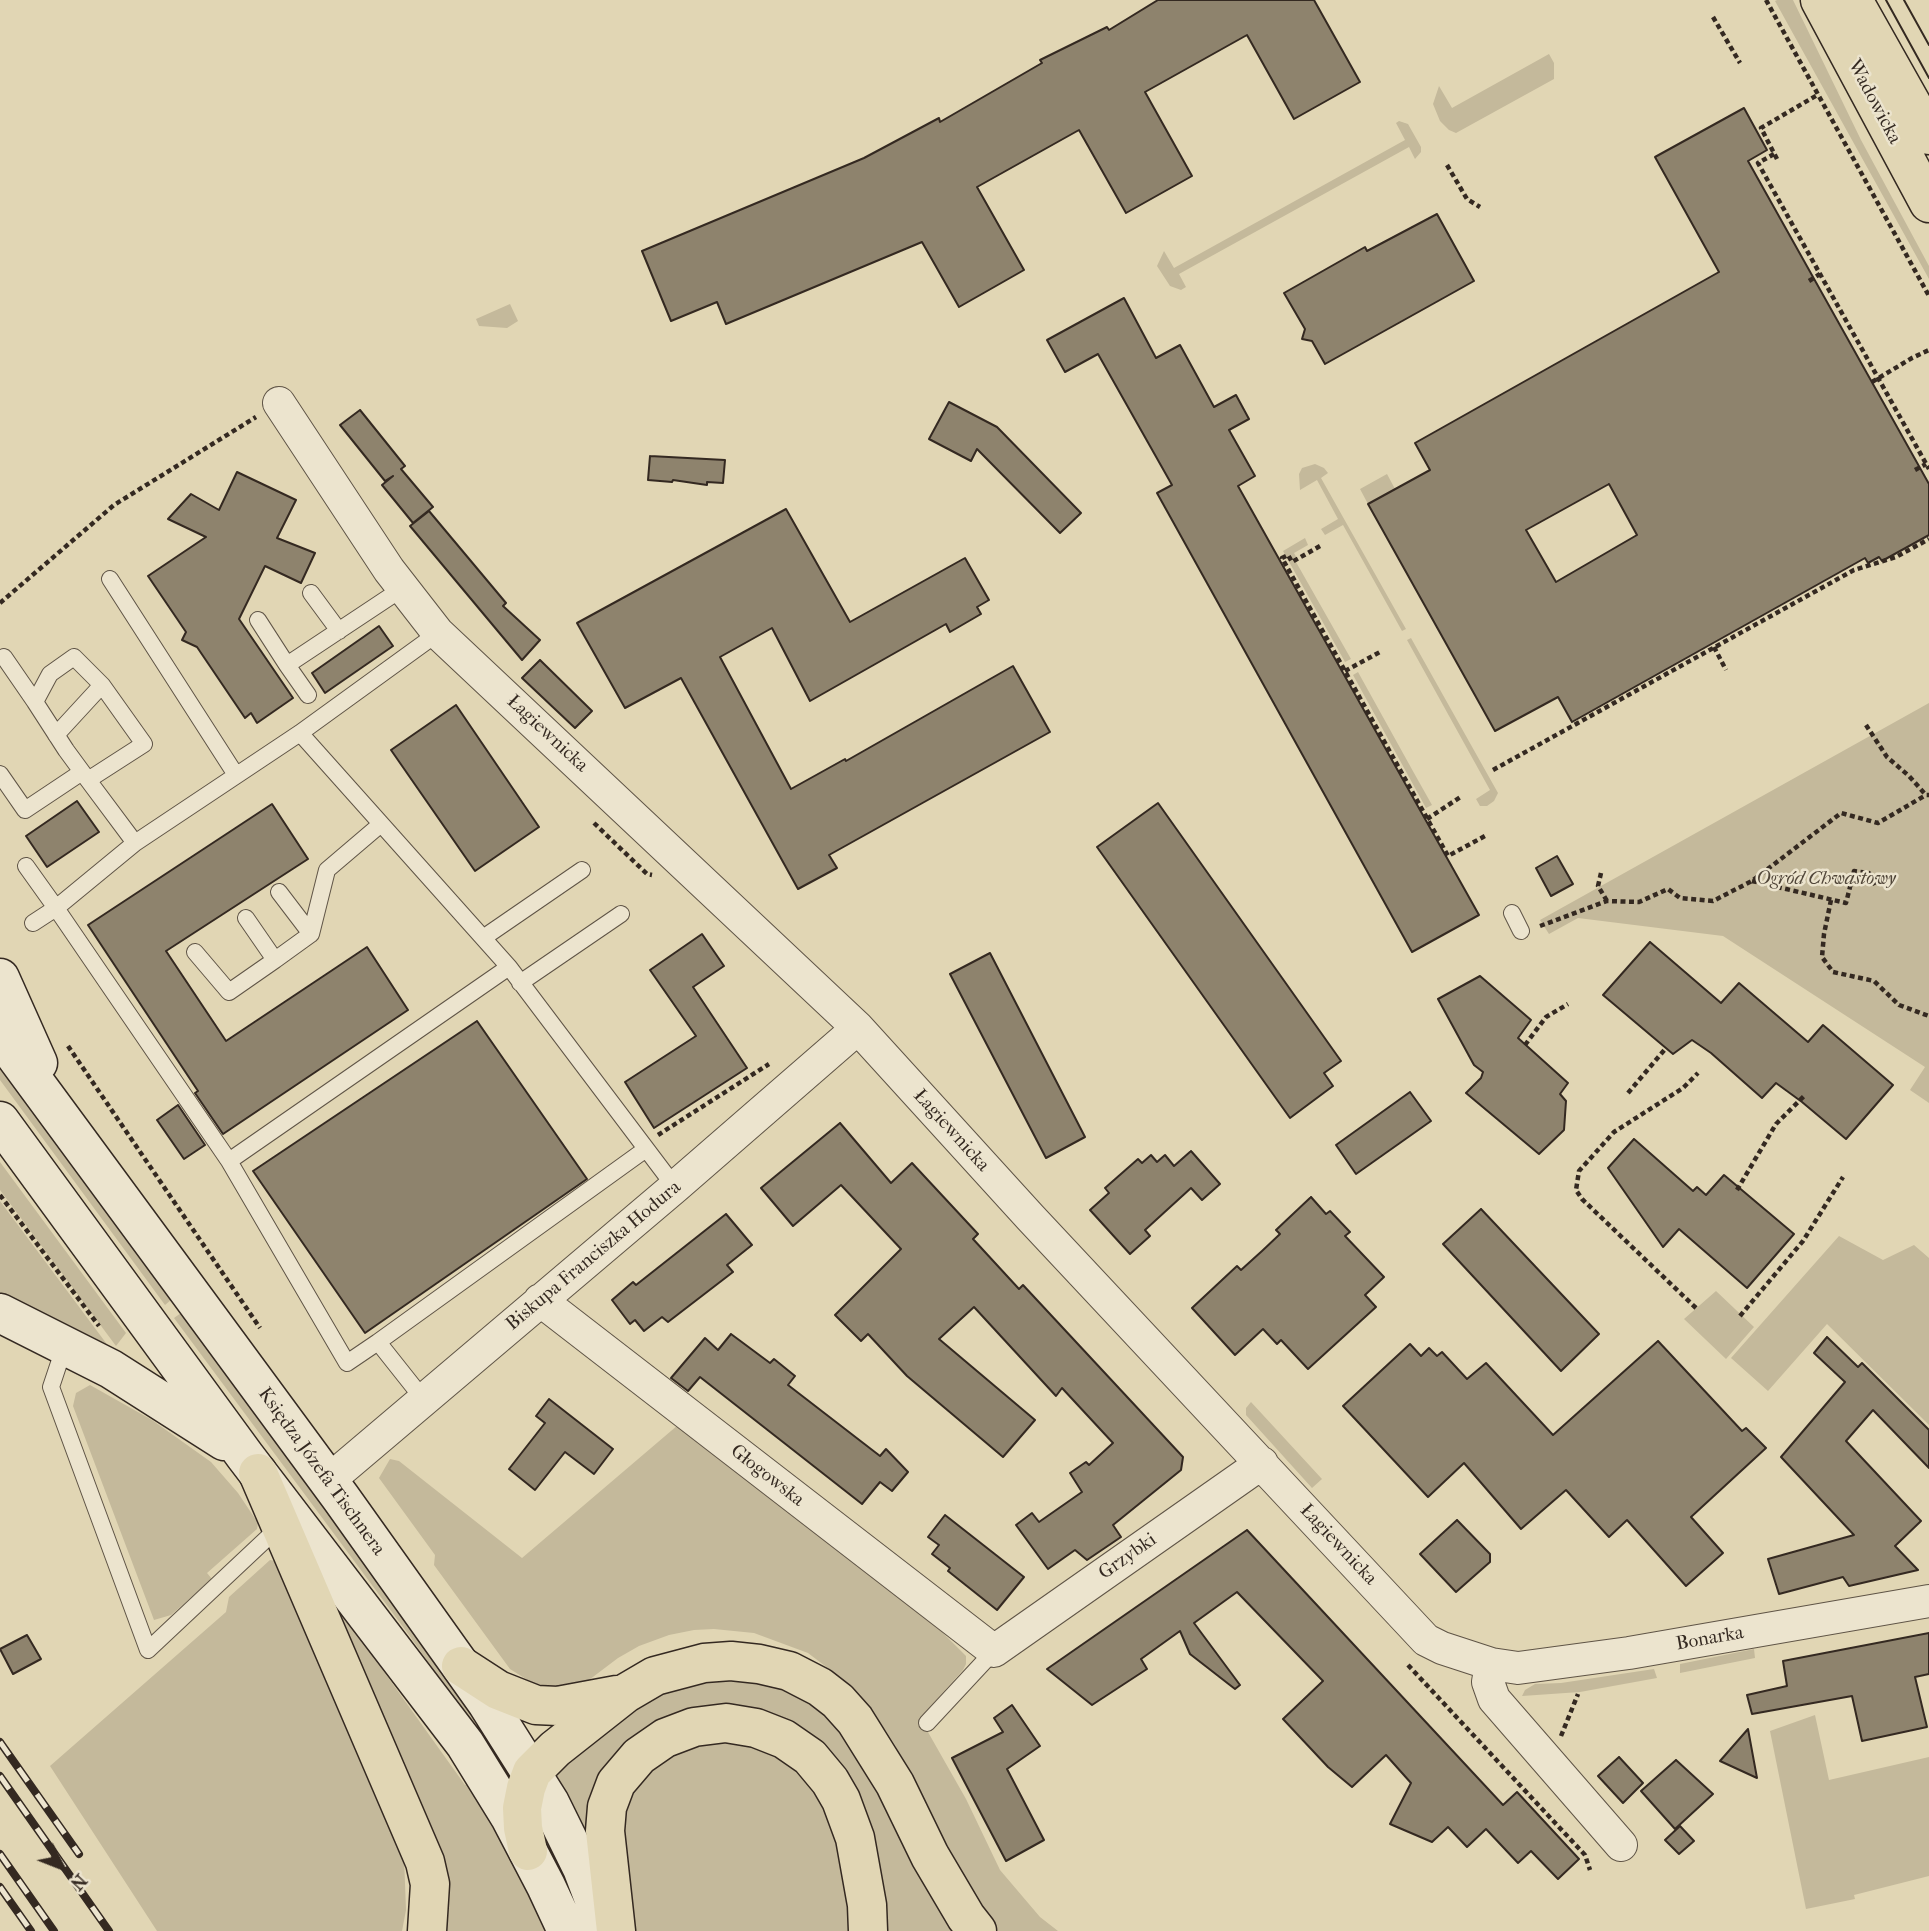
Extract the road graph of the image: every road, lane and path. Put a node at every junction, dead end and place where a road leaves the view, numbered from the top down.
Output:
1 (1766, 0) edge
2 (1820, 0) edge
3 (1853, 0) edge
4 (1713, 17) dead end
5 (1740, 63) dead end
6 (1819, 94) junction
7 (1761, 128) junction
8 (1754, 132) dead end
9 (1929, 135) edge
10 (1447, 165) dead end
11 (1764, 173) junction
12 (1757, 177) dead end
13 (1778, 198) junction
14 (1771, 201) dead end
15 (1929, 203) edge
16 (1480, 206) dead end
17 (1791, 220) junction
18 (1784, 224) dead end
19 (1804, 244) junction
20 (1797, 248) dead end
21 (1821, 274) junction
22 (1809, 281) dead end
23 (1929, 296) edge
24 (1929, 351) edge
25 (1879, 378) junction
26 (1872, 382) dead end
27 (279, 403) joint
28 (1928, 466) edge
29 (1915, 470) dead end
30 (1929, 539) edge
31 (1320, 546) dead end
32 (110, 579) dead end
33 (403, 588) junction
34 (310, 593) dead end
35 (0, 603) edge
36 (258, 620) dead end
37 (339, 631) junction
38 (438, 633) junction
39 (1714, 647) junction
40 (1380, 652) dead end
41 (4, 657) dead end
42 (287, 665) junction
43 (1726, 670) dead end
44 (1345, 671) junction
45 (102, 685) junction
46 (308, 695) dead end
47 (35, 702) junction
48 (1866, 725) dead end
49 (300, 733) junction
50 (56, 735) junction
51 (1493, 770) dead end
52 (0, 774) edge
53 (236, 775) junction
54 (85, 776) junction
55 (1927, 795) edge
56 (1462, 796) dead end
57 (589, 818) dead end
58 (1427, 819) junction
59 (381, 824) junction
60 (1485, 836) dead end
61 (135, 843) junction
62 (26, 866) dead end
63 (582, 870) dead end
64 (1601, 873) dead end
65 (661, 875) dead end
66 (1752, 881) junction
67 (1875, 885) dead end
68 (279, 892) dead end
69 (1831, 900) junction
70 (1607, 901) junction
71 (56, 908) junction
72 (621, 914) dead end
73 (1512, 914) dead end
74 (246, 918) dead end
75 (33, 923) dead end
76 (1529, 929) joint
77 (311, 934) junction
78 (483, 938) junction
79 (195, 952) dead end
80 (275, 960) junction
81 (509, 967) junction
82 (0, 978) edge
83 (520, 983) junction
84 (1568, 1004) dead end
85 (1929, 1016) edge
86 (858, 1028) junction
87 (0, 1035) edge
88 (62, 1036) dead end
89 (1525, 1045) dead end
90 (1666, 1048) dead end
91 (775, 1060) dead end
92 (1698, 1073) dead end
93 (1628, 1093) dead end
94 (1804, 1096) dead end
95 (56, 1111) junction
96 (0, 1121) edge
97 (651, 1140) junction
98 (668, 1141) dead end
99 (229, 1161) junction
100 (1843, 1177) dead end
101 (675, 1187) junction
102 (1737, 1190) dead end
103 (0, 1195) edge
104 (540, 1300) junction
105 (1696, 1308) dead end
106 (0, 1313) edge
107 (1740, 1315) dead end
108 (261, 1331) dead end
109 (104, 1333) dead end
110 (378, 1342) junction
111 (65, 1345) junction
112 (424, 1400) junction
113 (1262, 1463) junction
114 (252, 1465) junction
115 (328, 1481) junction
116 (281, 1525) junction
117 (1929, 1601) edge
118 (994, 1651) junction
119 (1399, 1655) dead end
120 (1491, 1664) junction
121 (461, 1666) junction
122 (626, 1693) junction
123 (1578, 1694) dead end
124 (927, 1723) dead end
125 (1550, 1764) junction
126 (533, 1772) junction
127 (1621, 1844) dead end
128 (528, 1851) junction
129 (1590, 1870) dead end
130 (427, 1931) edge
131 (567, 1931) edge
132 (607, 1931) edge
133 (616, 1931) edge
134 (868, 1931) edge
135 (977, 1931) edge

1 - 6 path
2 - 15 main road, Wadowicka
3 - 9 main road, Wadowicka
4 - 5 path
6 - 7 path
6 - 23 path
7 - 8 path
7 - 11 path
10 - 16 path
11 - 12 path
11 - 13 path
13 - 14 path
13 - 17 path
17 - 18 path
17 - 19 path
19 - 20 path
19 - 21 path
21 - 22 path
21 - 25 path
24 - 25 path
25 - 26 path
25 - 28 path
27 - 33 street, Łagiewnicka
27 - 35 path
28 - 29 path
30 - 39 path
31 - 44 path
32 - 53 lane
33 - 37 lane
33 - 38 street, Łagiewnicka
34 - 37 lane
36 - 42 lane
37 - 42 lane
38 - 49 lane
38 - 86 street, Łagiewnicka
39 - 43 path
39 - 51 path
40 - 44 path
41 - 47 lane
42 - 46 lane
44 - 58 path
45 - 47 lane
45 - 50 lane
45 - 54 lane
47 - 50 lane
48 - 55 path
49 - 53 lane
49 - 59 lane
50 - 54 lane
52 - 54 lane
53 - 61 lane
54 - 61 lane
55 - 66 path
56 - 58 path
57 - 65 path
58 - 60 path
59 - 77 lane
59 - 78 lane
61 - 71 lane
62 - 71 lane
63 - 78 lane
64 - 70 path
66 - 69 path
66 - 70 path
67 - 69 path
68 - 77 lane
69 - 85 path
70 - 76 path
71 - 75 lane
71 - 99 lane
72 - 83 lane
73 - 76 lane
74 - 80 lane
77 - 80 lane
78 - 81 lane
79 - 80 lane
81 - 83 lane
81 - 99 lane
82 - 95 main road
83 - 97 lane
84 - 89 path
86 - 101 street, Biskupa Franciszka Hodura
86 - 113 street, Łagiewnicka
87 - 95 main road, Księdza Józefa Tischnera
88 - 108 path
90 - 93 path
91 - 97 path
92 - 105 path
94 - 102 path
95 - 115 main road, Księdza Józefa Tischnera
96 - 114 main road
97 - 98 path
97 - 101 lane
97 - 110 lane
99 - 110 lane
100 - 107 path
101 - 104 street, Biskupa Franciszka Hodura
103 - 109 path
104 - 112 street, Biskupa Franciszka Hodura
104 - 118 street, Głogowska
106 - 111 main road
110 - 112 lane
111 - 114 main road
111 - 116 lane
112 - 115 street, Biskupa Franciszka Hodura
113 - 118 street, Grzybki
113 - 120 street, Łagiewnicka
114 - 116 main road
114 - 128 main road
115 - 121 main road, Księdza Józefa Tischnera
116 - 130 main road
117 - 120 street, Bonarka
118 - 124 lane
119 - 129 path
120 - 125 street
121 - 122 main road
121 - 126 main road, Księdza Józefa Tischnera
122 - 126 main road
122 - 135 main road
123 - 125 path
125 - 127 street
126 - 128 main road
126 - 132 main road, Księdza Józefa Tischnera
128 - 131 main road
133 - 134 main road

